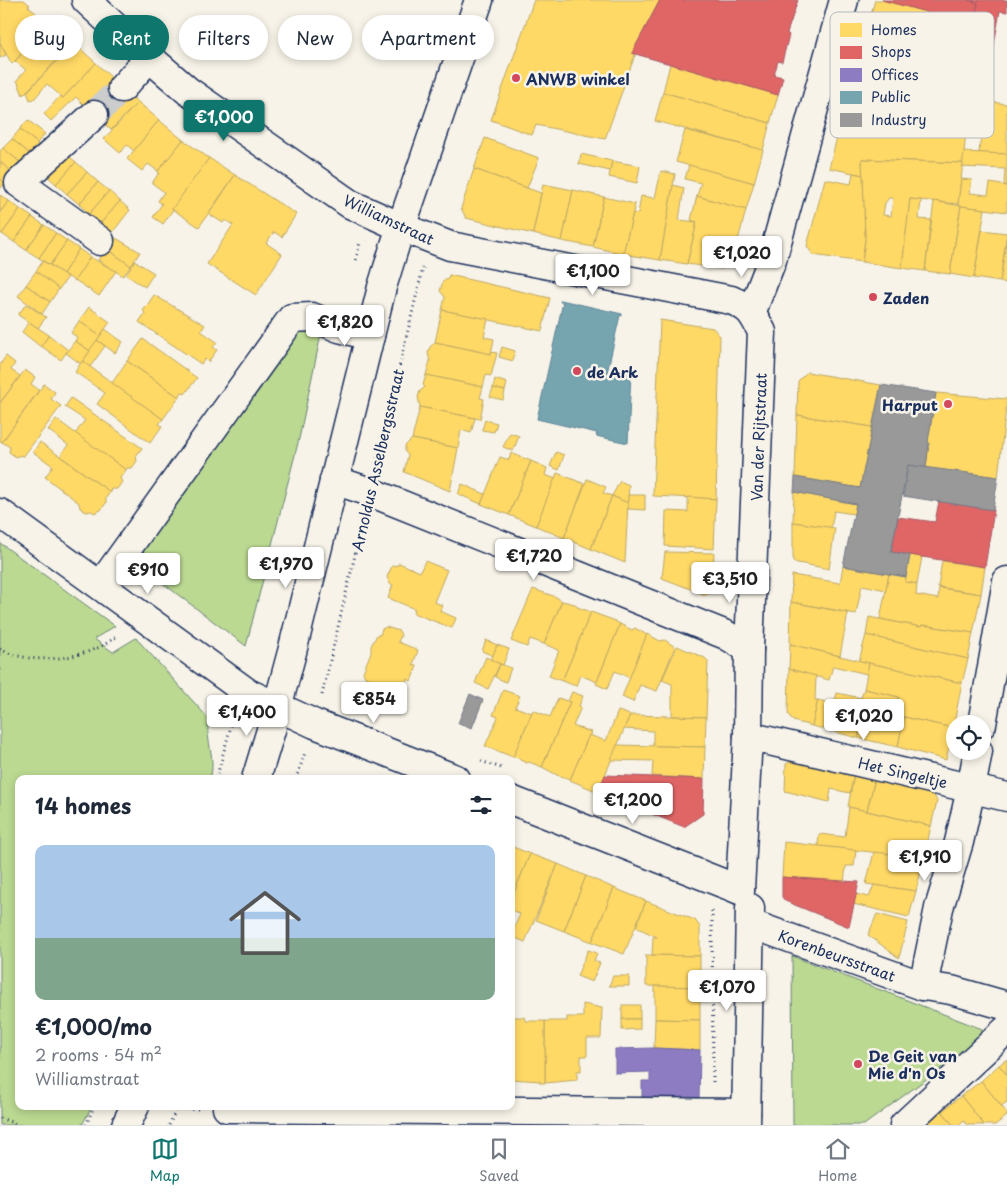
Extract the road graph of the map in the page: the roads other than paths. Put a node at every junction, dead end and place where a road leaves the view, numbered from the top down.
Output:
1 (86, 0) edge
2 (479, 0) edge
3 (102, 15) edge
4 (830, 50) edge
5 (147, 60) edge
6 (151, 60) edge
7 (122, 88) tunnel mouth
8 (94, 115) tunnel mouth
9 (401, 227) junction
10 (100, 241) dead end
11 (752, 312) junction
12 (370, 336) junction
13 (334, 480) junction
14 (0, 513) edge
15 (1007, 581) edge
16 (101, 585) junction
17 (749, 649) junction
18 (277, 707) junction
19 (984, 715) edge
20 (748, 736) junction
21 (976, 760) edge
22 (257, 775) edge
23 (446, 775) edge
24 (971, 788) junction
25 (1007, 797) edge
26 (515, 802) edge
27 (740, 890) junction
28 (751, 924) junction
29 (923, 986) junction
30 (1007, 1006) edge
31 (1007, 1029) edge
32 (133, 1110) edge
33 (422, 1110) edge
34 (746, 1119) edge
35 (126, 1125) edge
36 (904, 1125) edge

1 - 3 street, Williamstraat
2 - 9 street
4 - 11 street
5 - 7 street
6 - 9 street, Williamstraat
8 - 10 street
9 - 11 street, Williamstraat
9 - 12 street
11 - 17 street, Van der Rijtstraat
12 - 13 street
12 - 16 street
13 - 17 street
13 - 18 street
14 - 16 street
15 - 19 street
16 - 18 street
17 - 20 street, Van der Rijtstraat
18 - 22 street
18 - 23 street
20 - 24 street, Het Singeltje
20 - 27 street, Van der Rijtstraat
21 - 24 street
24 - 25 street, Het Singeltje
24 - 29 street
26 - 27 street
27 - 28 street
28 - 29 street, Korenbeursstraat
28 - 34 street
29 - 30 street, Korenbeursstraat
31 - 36 street
32 - 35 street
33 - 34 street

